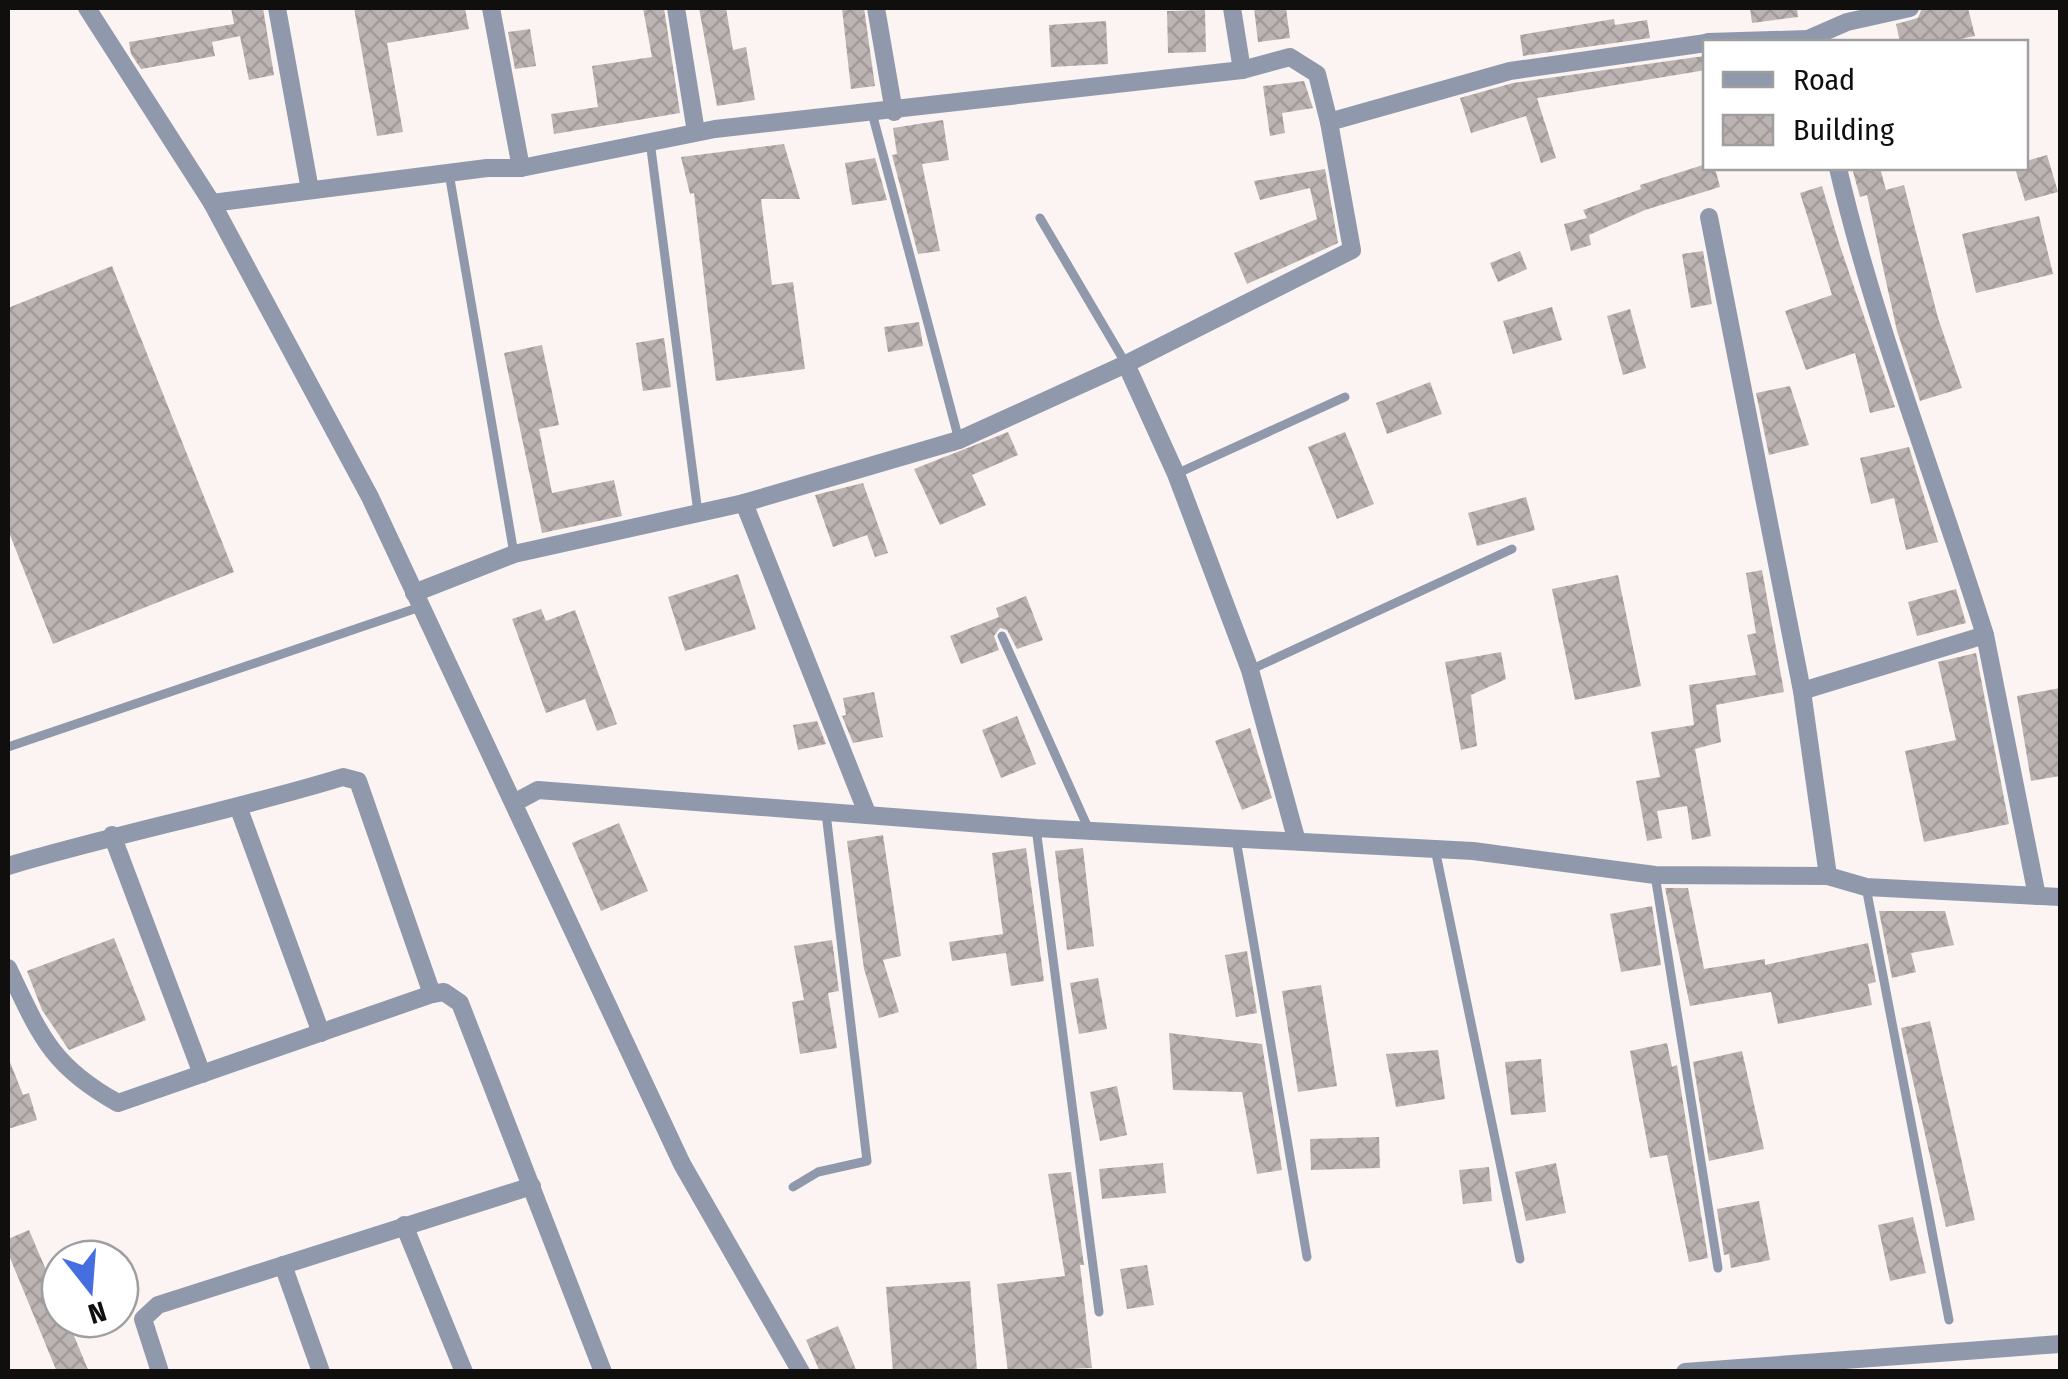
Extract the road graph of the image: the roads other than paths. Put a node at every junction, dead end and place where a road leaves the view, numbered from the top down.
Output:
1 (87, 8) edge
2 (277, 8) edge
3 (491, 8) edge
4 (676, 8) edge
5 (876, 8) edge
6 (1232, 8) edge
7 (1910, 8) edge
8 (1810, 40) edge
9 (1703, 43) edge
10 (1242, 70) junction
11 (872, 110) junction
12 (894, 112) junction
13 (1329, 122) junction
14 (696, 132) junction
15 (650, 142) junction
16 (521, 168) junction
17 (1839, 170) edge
18 (449, 173) junction
19 (310, 190) junction
20 (212, 203) junction
21 (1040, 218) dead end
22 (1709, 218) dead end
23 (1126, 364) junction
24 (1345, 398) dead end
25 (959, 440) junction
26 (1176, 474) junction
27 (744, 503) junction
28 (698, 513) junction
29 (1512, 550) dead end
30 (514, 554) junction
31 (417, 600) junction
32 (1985, 635) junction
33 (1002, 636) dead end
34 (1250, 670) junction
35 (1802, 691) junction
36 (8, 747) edge
37 (514, 802) junction
38 (239, 809) junction
39 (826, 813) junction
40 (867, 814) junction
41 (1036, 828) junction
42 (1089, 830) junction
43 (112, 836) junction
44 (1236, 837) junction
45 (1296, 838) junction
46 (1435, 850) junction
47 (8, 866) edge
48 (1655, 876) junction
49 (1828, 876) junction
50 (1866, 887) junction
51 (2037, 896) junction
52 (2060, 897) edge
53 (8, 968) edge
54 (432, 994) junction
55 (321, 1033) junction
56 (202, 1074) junction
57 (532, 1186) junction
58 (793, 1186) dead end
59 (404, 1225) junction
60 (1307, 1257) dead end
61 (1520, 1259) dead end
62 (283, 1265) junction
63 (1718, 1268) dead end
64 (1099, 1312) dead end
65 (1949, 1320) dead end
66 (2060, 1344) edge
67 (160, 1372) edge
68 (321, 1372) edge
69 (464, 1372) edge
70 (604, 1372) edge
71 (801, 1372) edge
72 (1685, 1372) edge

1 - 20 street
2 - 19 street
3 - 16 street
4 - 14 street
5 - 12 street
6 - 10 street
7 - 8 street
9 - 13 street
10 - 12 street
10 - 13 street
11 - 12 street
11 - 14 street
11 - 25 lane
13 - 23 street
14 - 15 street
15 - 16 street
15 - 28 lane
16 - 18 street
17 - 32 street
18 - 19 street
18 - 30 lane
19 - 20 street
20 - 31 street
21 - 23 lane
22 - 35 street
23 - 25 street
23 - 26 street
24 - 26 lane
25 - 27 street
26 - 34 street
27 - 28 street
27 - 40 street
28 - 30 street
29 - 34 lane
30 - 31 street
31 - 36 lane
31 - 37 street
32 - 35 street
32 - 51 street
33 - 42 lane
34 - 45 street
35 - 49 street
37 - 39 street
37 - 71 street
38 - 43 street
38 - 54 street
38 - 55 street
39 - 40 street
39 - 58 lane
40 - 41 street
41 - 42 street
41 - 64 lane
42 - 44 street
43 - 47 street
43 - 56 street
44 - 45 street
44 - 60 lane
45 - 46 street
46 - 48 street
46 - 61 lane
48 - 49 street
48 - 63 lane
49 - 50 street
50 - 51 street
50 - 65 lane
51 - 52 street
53 - 56 street
54 - 55 street
54 - 57 street
55 - 56 street
57 - 59 street
57 - 70 street
59 - 62 street
59 - 69 street
62 - 67 street
62 - 68 street
66 - 72 street

